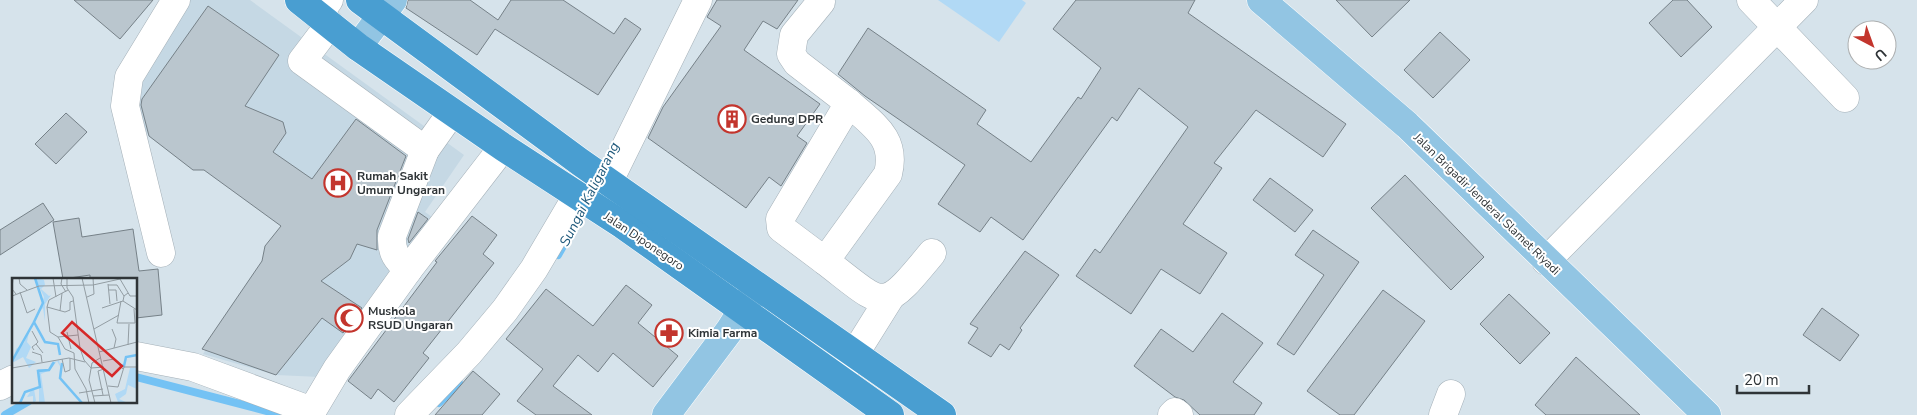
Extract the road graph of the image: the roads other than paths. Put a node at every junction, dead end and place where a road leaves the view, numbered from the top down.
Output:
1 (176, 0) edge
2 (698, 0) edge
3 (1261, 0) edge
4 (1752, 0) edge
5 (1804, 0) edge
6 (821, 2) dead end
7 (377, 5) edge
8 (319, 10) edge
9 (1777, 26) junction
10 (358, 47) junction
11 (1845, 98) dead end
12 (849, 103) junction
13 (452, 112) junction
14 (502, 147) junction
15 (425, 150) junction
16 (606, 179) junction
17 (580, 198) junction
18 (641, 204) junction
19 (623, 225) junction
20 (161, 253) dead end
21 (932, 253) dead end
22 (825, 261) junction
23 (1546, 261) junction
24 (408, 270) junction
25 (756, 287) junction
26 (889, 299) junction
27 (743, 310) junction
28 (854, 354) junction
29 (138, 356) edge
30 (839, 379) junction
31 (12, 380) edge
32 (0, 386) edge
33 (315, 413) edge
34 (412, 414) edge
35 (666, 415) edge
36 (890, 415) edge
37 (942, 415) edge
38 (1172, 415) edge
39 (1179, 415) edge
40 (1707, 415) edge

1 - 20 street
2 - 16 street
3 - 23 main road, Jalan Brigadir Jenderal Slamet Riyadi
4 - 9 street
5 - 9 street
6 - 12 street
7 - 10 main road
7 - 16 highway
8 - 10 highway, Jalan Diponegoro
8 - 15 street
9 - 11 street
9 - 23 street
10 - 13 highway, Jalan Diponegoro
12 - 22 street
12 - 22 street
13 - 14 highway, Jalan Diponegoro
13 - 15 street
14 - 17 highway, Jalan Diponegoro
14 - 24 street
15 - 24 street
16 - 18 highway
17 - 19 highway, Jalan Diponegoro
17 - 34 street
18 - 19 highway
18 - 25 highway
19 - 27 highway, Jalan Diponegoro
21 - 26 street
22 - 26 street
23 - 40 main road, Jalan Brigadir Jenderal Slamet Riyadi
24 - 33 street
25 - 27 main road
25 - 28 highway
26 - 28 street
27 - 30 highway, Jalan Diponegoro
27 - 35 main road
28 - 30 street
28 - 37 highway
29 - 33 street
30 - 36 highway, Jalan Diponegoro
31 - 32 street
38 - 39 street

